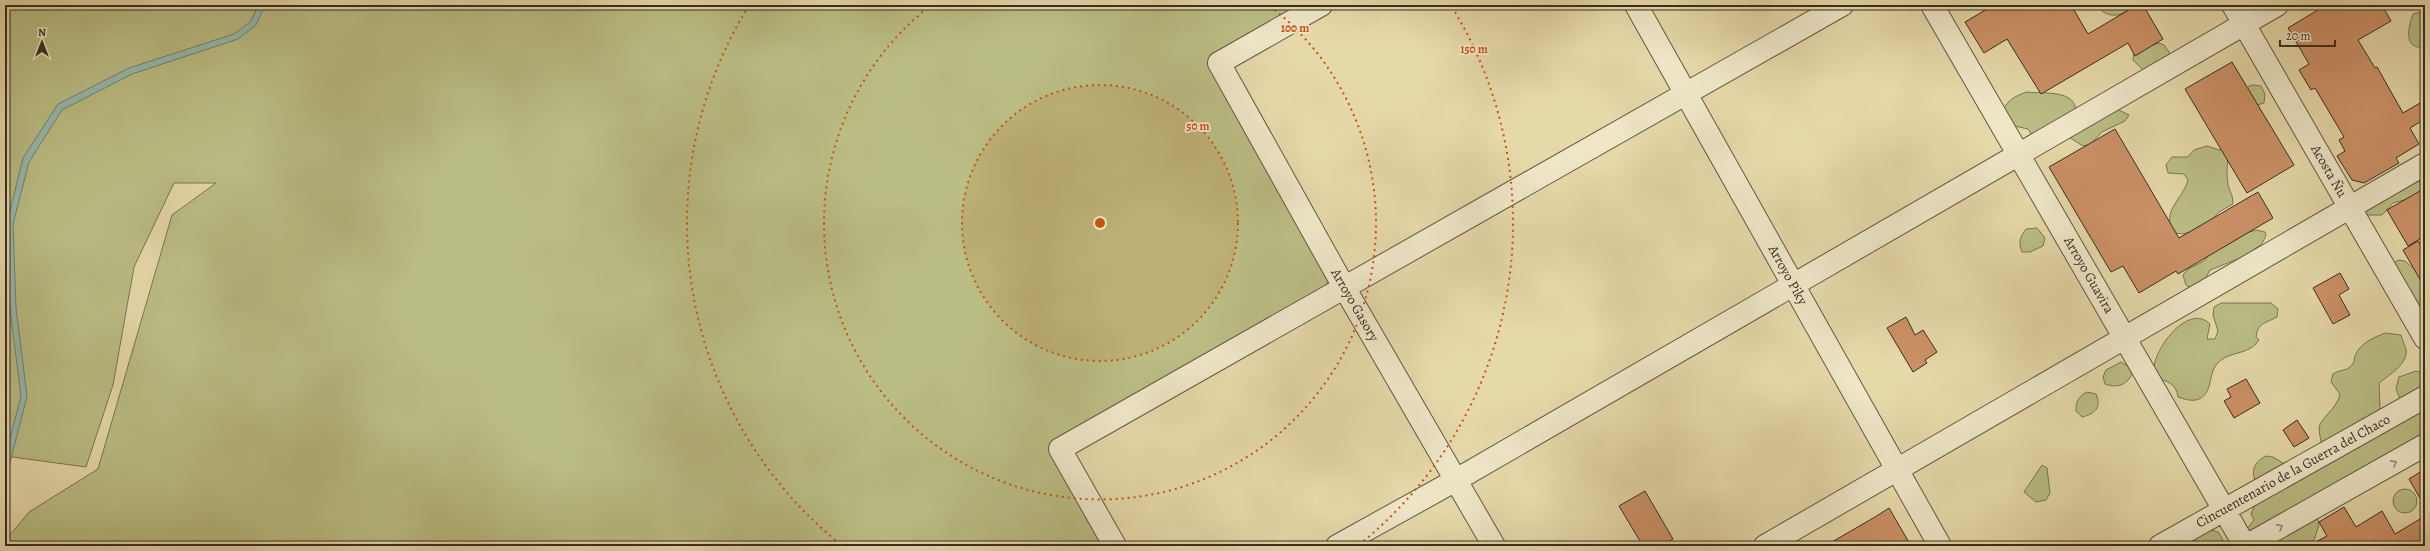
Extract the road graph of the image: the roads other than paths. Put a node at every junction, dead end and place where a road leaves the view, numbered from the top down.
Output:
1 (1322, 5) edge
2 (1636, 5) edge
3 (1842, 5) edge
4 (1932, 5) edge
5 (2233, 5) edge
6 (2277, 5) edge
7 (2244, 24) junction
8 (1686, 94) junction
9 (2019, 154) junction
10 (2425, 164) edge
11 (2350, 207) junction
12 (1793, 285) junction
13 (1344, 287) junction
14 (2125, 338) junction
15 (2425, 338) edge
16 (2425, 397) edge
17 (2425, 446) edge
18 (1897, 470) junction
19 (1456, 480) junction
20 (2224, 510) junction
21 (1114, 546) edge
22 (1337, 546) edge
23 (1494, 546) edge
24 (1765, 546) edge
25 (1940, 546) edge
26 (2160, 546) edge
27 (2246, 546) edge

1 - 13 street, Arroyo Gasory
2 - 8 street, Arroyo Piky
3 - 8 street
4 - 9 street, Arroyo Guavira
5 - 7 street, Acosta Ñu
6 - 7 street
7 - 9 street
7 - 11 street, Acosta Ñu
8 - 12 street, Arroyo Piky
8 - 13 street
9 - 12 street
9 - 14 street, Arroyo Guavira
10 - 11 street
11 - 14 street
11 - 15 street, Acosta Ñu
12 - 18 street, Arroyo Piky
12 - 19 street
13 - 19 street, Arroyo Gasory
13 - 21 street
14 - 18 street
14 - 20 street, Arroyo Guavira
16 - 20 street, Cincuentenario de la Guerra del Chaco
27 -> 17 street
18 - 24 street
18 - 25 street, Arroyo Piky
19 - 22 street
19 - 23 street, Arroyo Gasory
20 - 26 street, Cincuentenario de la Guerra del Chaco
20 - 27 street, Arroyo Guavira

